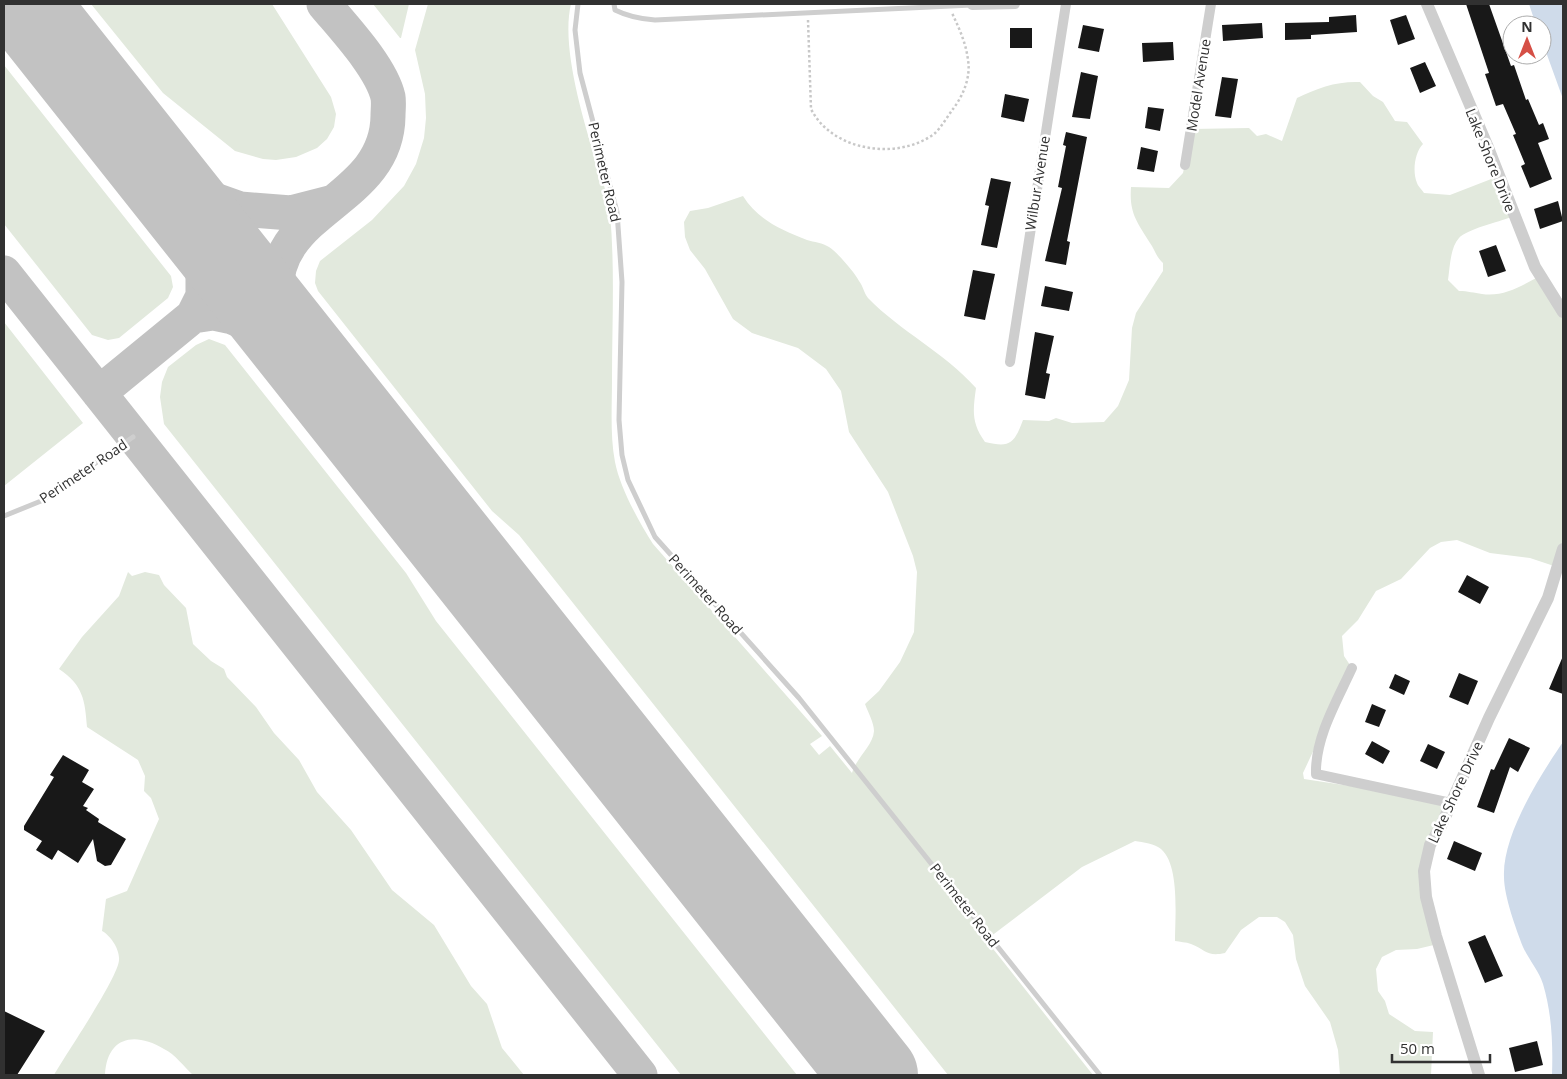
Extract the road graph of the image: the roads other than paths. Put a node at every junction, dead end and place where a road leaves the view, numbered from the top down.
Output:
1 (578, 4) edge
2 (614, 4) edge
3 (1015, 4) edge
4 (1066, 4) edge
5 (1211, 4) edge
6 (1427, 4) edge
7 (972, 5) joint
8 (1185, 165) dead end
9 (1563, 312) edge
10 (1010, 362) dead end
11 (133, 436) dead end
12 (4, 516) edge
13 (1563, 549) edge
14 (1352, 668) dead end
15 (1451, 803) junction
16 (1100, 1075) edge
17 (1479, 1075) edge

1 - 16 lane, Perimeter Road
2 - 7 lane
3 - 7 street
4 - 10 street, Wilbur Avenue
5 - 8 street, Model Avenue
6 - 9 street, Lake Shore Drive
11 - 12 lane, Perimeter Road
13 - 15 street, Lake Shore Drive
14 - 15 street
15 - 17 street, Lake Shore Drive

